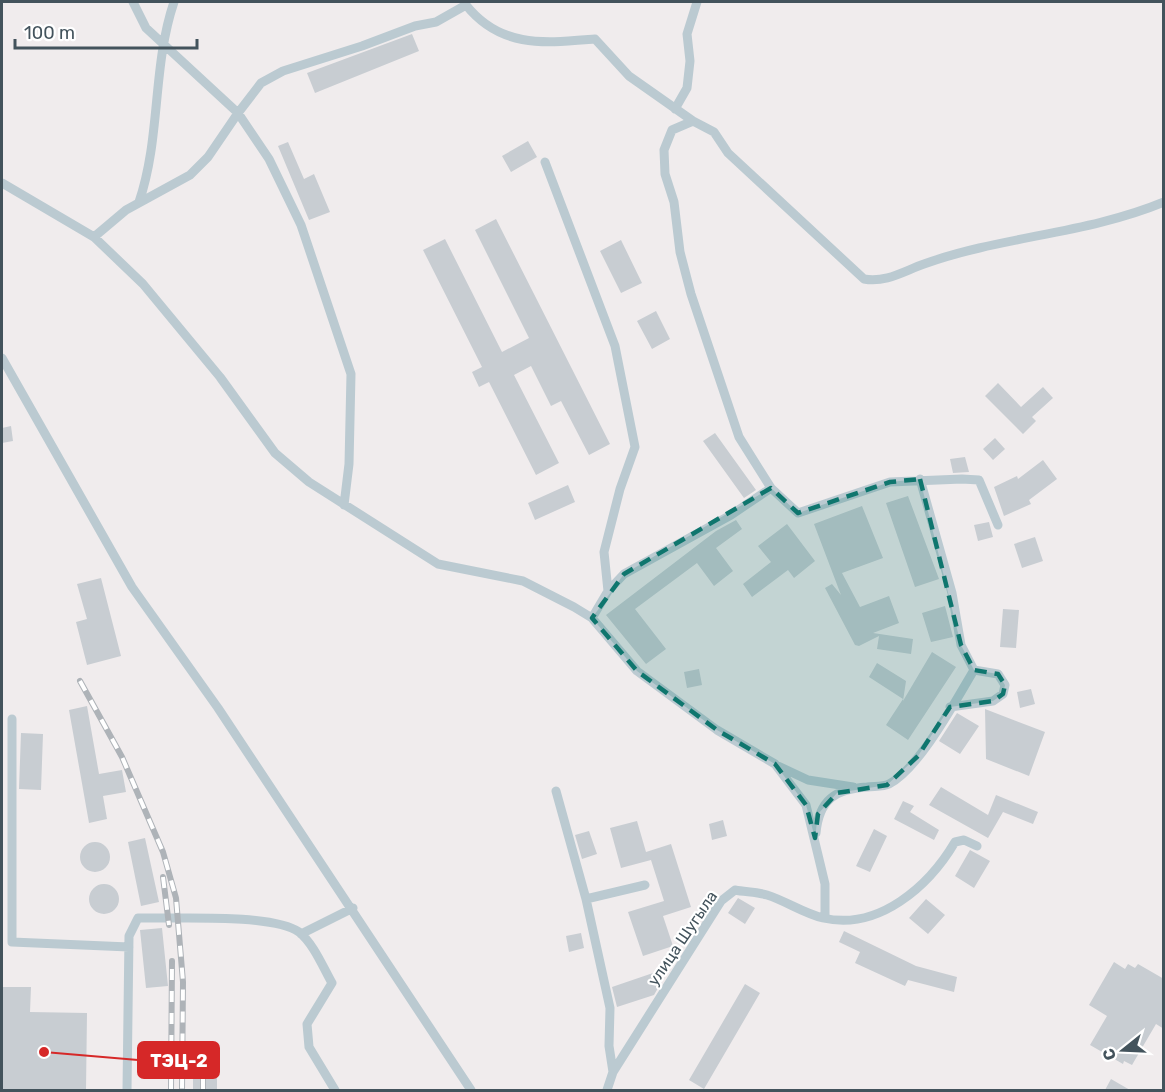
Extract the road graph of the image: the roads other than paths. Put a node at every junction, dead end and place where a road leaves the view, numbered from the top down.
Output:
1 (133, 2) edge
2 (174, 2) edge
3 (697, 2) edge
4 (466, 3) edge
5 (162, 41) junction
6 (675, 109) junction
7 (238, 112) junction
8 (693, 121) junction
9 (545, 162) dead end
10 (2, 183) edge
11 (139, 202) junction
12 (1164, 202) edge
13 (94, 237) junction
14 (2, 358) edge
15 (920, 479) junction
16 (771, 488) junction
17 (344, 505) junction
18 (998, 525) dead end
19 (608, 591) junction
20 (592, 618) junction
21 (974, 670) junction
22 (950, 708) junction
23 (12, 719) dead end
24 (775, 764) junction
25 (856, 787) junction
26 (556, 791) dead end
27 (815, 838) junction
28 (977, 846) dead end
29 (645, 885) dead end
30 (586, 899) junction
31 (353, 908) junction
32 (825, 918) junction
33 (301, 934) junction
34 (129, 947) junction
35 (614, 1072) junction
36 (127, 1090) edge
37 (334, 1090) edge
38 (471, 1090) edge
39 (607, 1090) edge

1 - 5 street
2 - 5 street
3 - 6 street
4 - 6 street
4 - 7 street
5 - 7 street
5 - 11 street
6 - 8 street
7 - 11 street
7 - 17 street
8 - 12 street
8 - 16 street
9 - 19 street
10 - 13 street
11 - 13 street
13 - 17 street
14 - 31 street
15 - 16 street
15 - 18 street
15 - 21 street
16 - 19 street
17 - 20 street
19 - 20 street
20 - 24 street
21 - 22 street
21 - 22 street
22 - 25 street
23 - 34 street
24 - 25 street
24 - 27 street
25 - 27 street
26 - 30 street
27 - 32 street
28 - 32 street, улица Шугыла
29 - 30 street
30 - 35 street
31 - 33 street
31 - 38 street
32 - 35 street, улица Шугыла
33 - 34 street
33 - 37 street
34 - 36 street
35 - 39 street, улица Шугыла

